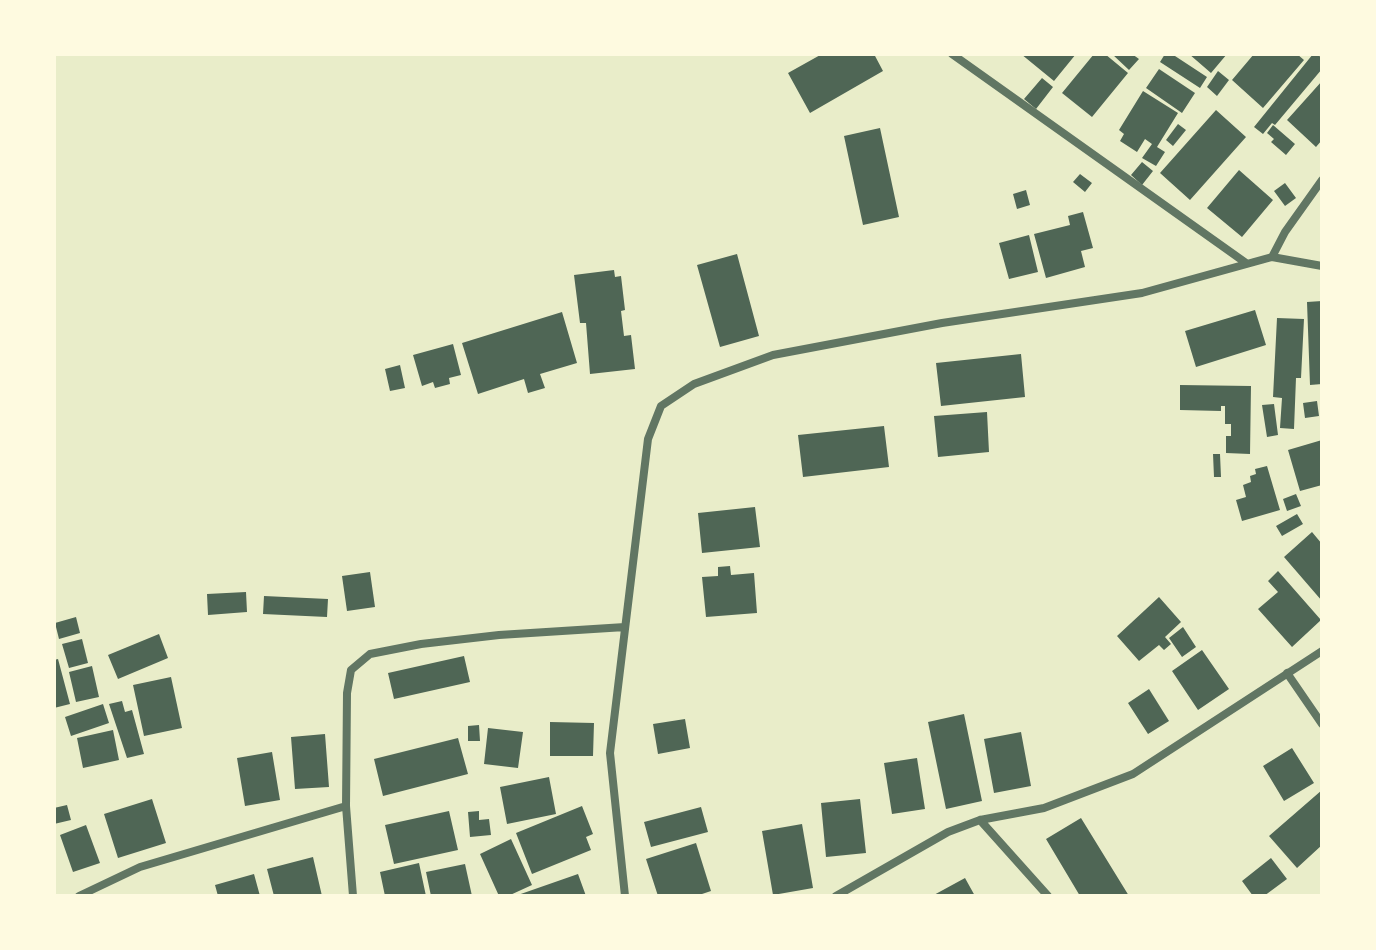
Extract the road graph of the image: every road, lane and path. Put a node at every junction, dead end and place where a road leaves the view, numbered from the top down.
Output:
1 (952, 54) edge
2 (1322, 180) edge
3 (1272, 257) junction
4 (1246, 263) junction
5 (1322, 266) edge
6 (625, 627) junction
7 (1322, 651) edge
8 (1287, 673) junction
9 (1322, 724) edge
10 (346, 806) junction
11 (980, 820) junction
12 (79, 896) edge
13 (353, 896) edge
14 (625, 896) edge
15 (836, 896) edge
16 (1048, 896) edge

1 - 4 street
2 - 3 street
3 - 4 street
3 - 5 street
4 - 6 street
6 - 10 street
6 - 14 street
7 - 8 street
8 - 9 street
8 - 11 street
10 - 12 street
10 - 13 street
11 - 15 street
11 - 16 street

